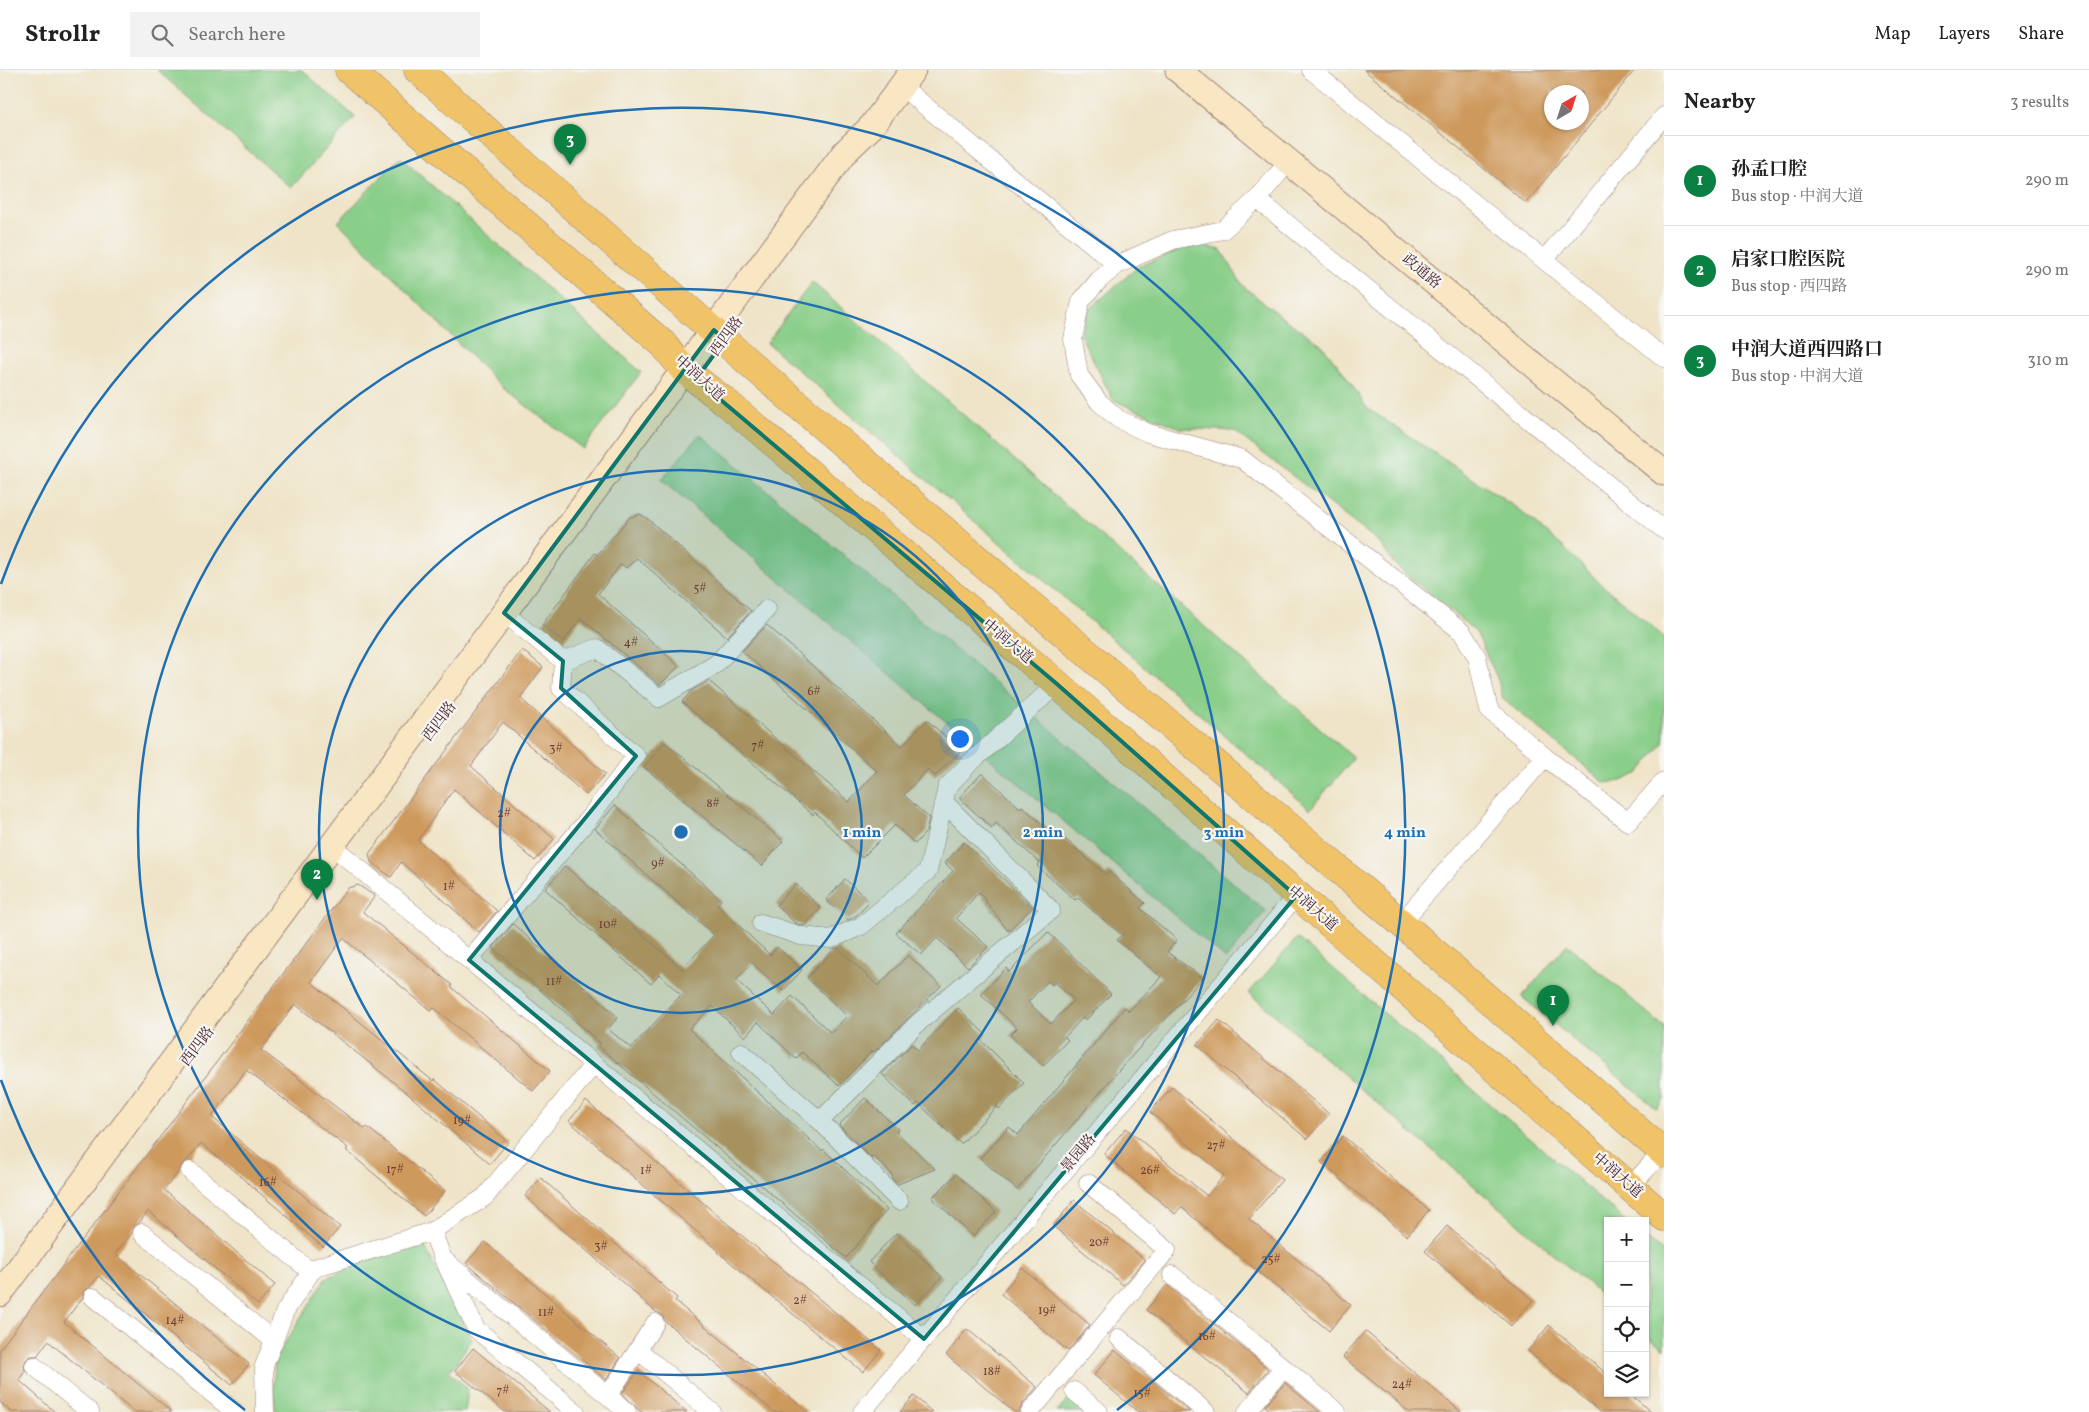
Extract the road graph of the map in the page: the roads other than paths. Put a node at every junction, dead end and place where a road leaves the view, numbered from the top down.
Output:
1 (349, 70) edge
2 (418, 70) edge
3 (1178, 70) edge
4 (1311, 70) edge
5 (907, 78) edge
6 (1664, 116) edge
7 (1288, 162) junction
8 (1257, 198) junction
9 (1544, 260) junction
10 (1117, 265) junction
11 (719, 335) junction
12 (1664, 358) edge
13 (690, 374) junction
14 (1664, 473) edge
15 (1664, 530) edge
16 (767, 609) dead end
17 (509, 618) junction
18 (563, 661) junction
19 (1057, 684) junction
20 (1545, 757) junction
21 (1664, 781) edge
22 (944, 802) junction
23 (336, 849) junction
24 (1296, 896) junction
25 (762, 923) dead end
26 (1401, 924) junction
27 (469, 960) junction
28 (741, 1052) dead end
29 (594, 1064) junction
30 (820, 1121) junction
31 (1663, 1152) edge
32 (190, 1171) dead end
33 (1088, 1183) dead end
34 (1630, 1187) junction
35 (899, 1200) dead end
36 (1664, 1217) edge
37 (432, 1231) junction
38 (142, 1233) dead end
39 (444, 1259) junction
40 (311, 1272) junction
41 (1172, 1275) dead end
42 (0, 1294) edge
43 (93, 1297) dead end
44 (0, 1313) edge
45 (655, 1323) dead end
46 (1119, 1338) dead end
47 (924, 1339) junction
48 (274, 1341) junction
49 (638, 1350) junction
50 (34, 1366) dead end
51 (1283, 1368) junction
52 (1074, 1391) dead end
53 (608, 1396) junction
54 (90, 1412) edge
55 (235, 1412) edge
56 (265, 1412) edge
57 (576, 1412) edge
58 (627, 1412) edge
59 (712, 1412) edge
60 (862, 1412) edge
61 (1030, 1412) edge
62 (1098, 1412) edge
63 (1206, 1412) edge
64 (1247, 1412) edge
65 (1337, 1412) edge

1 - 13 main road, 中润大道
2 - 11 main road
3 - 7 street, 政通路
4 - 9 street
5 - 10 street
5 - 11 street, 西四路
6 - 9 street
7 - 8 street
7 - 14 street, 政通路
8 - 10 street
8 - 15 street
9 - 12 street
10 - 20 street
11 - 13 street, 西四路
11 - 26 main road
13 - 17 street, 西四路
13 - 19 main road, 中润大道
16 - 18 street
17 - 18 street
17 - 23 street, 西四路
18 - 27 street
19 - 22 street
19 - 24 main road, 中润大道
20 - 21 street
20 - 26 street
22 - 25 street
22 - 30 street
23 - 27 street
23 - 42 street, 西四路
23 - 44 street, 西四路
24 - 34 main road, 中润大道
24 - 47 street, 景园路
26 - 31 main road
27 - 29 street
28 - 30 street
29 - 37 street
29 - 47 street
30 - 35 street
31 - 34 street
32 - 40 street
33 - 61 street
34 - 36 main road, 中润大道
37 - 39 street
37 - 40 street
38 - 48 street
39 - 53 street
39 - 57 street
40 - 48 street
41 - 51 street
43 - 55 street
45 - 49 street
46 - 63 street
47 - 60 street, 景园路
48 - 56 street
49 - 53 street
49 - 59 street
50 - 54 street
51 - 64 street
51 - 65 street
52 - 62 street
53 - 58 street

